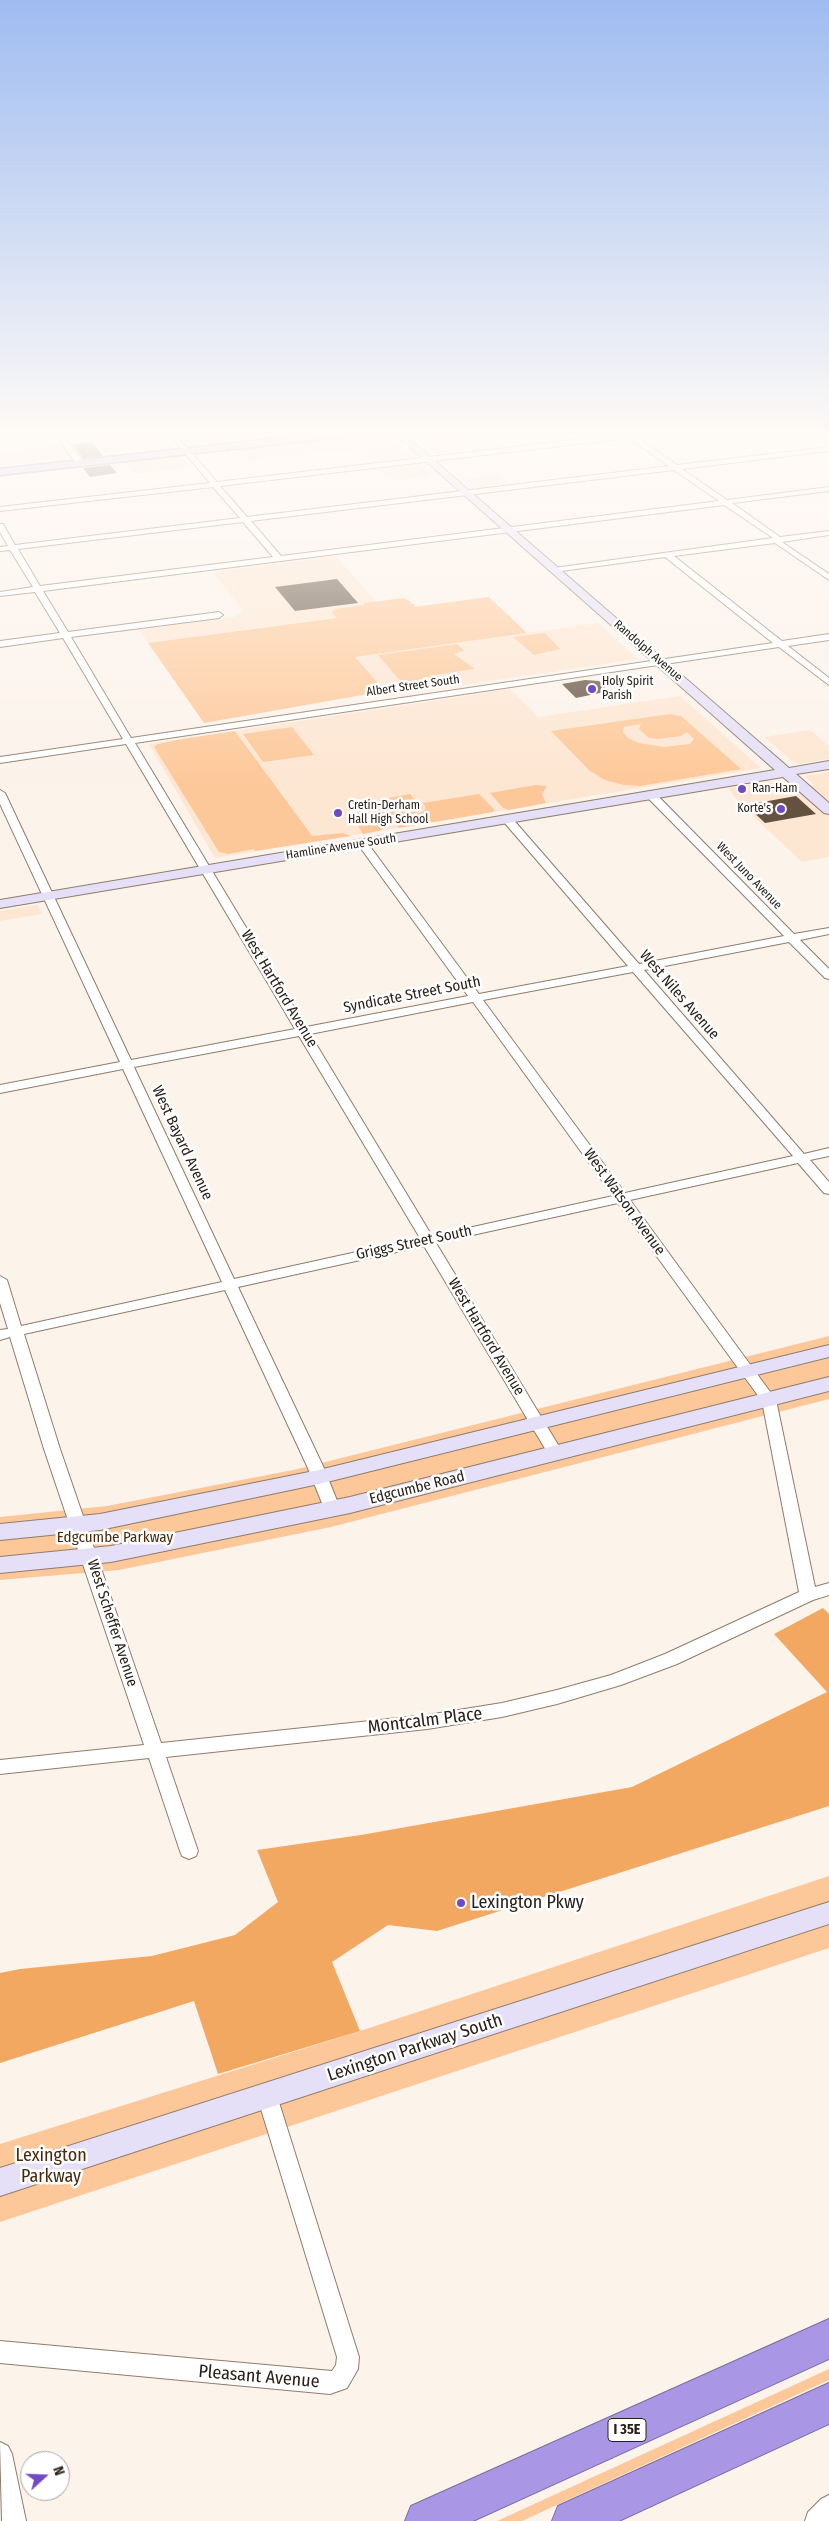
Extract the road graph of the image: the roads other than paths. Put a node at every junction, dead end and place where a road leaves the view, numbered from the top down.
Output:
1 (16, 552) edge
2 (273, 552) edge
3 (337, 552) edge
4 (533, 552) edge
5 (691, 552) edge
6 (791, 552) edge
7 (666, 555) junction
8 (279, 559) junction
9 (554, 570) junction
10 (829, 578) edge
11 (40, 589) junction
12 (0, 594) edge
13 (219, 615) dead end
14 (67, 635) junction
15 (829, 637) edge
16 (0, 644) edge
17 (780, 644) junction
18 (659, 662) junction
19 (829, 682) edge
20 (130, 741) junction
21 (0, 760) edge
22 (829, 765) edge
23 (786, 772) junction
24 (0, 793) edge
25 (651, 795) junction
26 (829, 810) edge
27 (507, 819) junction
28 (362, 843) junction
29 (207, 869) junction
30 (48, 896) junction
31 (0, 904) edge
32 (829, 931) edge
33 (791, 938) junction
34 (636, 968) junction
35 (829, 976) edge
36 (475, 998) junction
37 (304, 1031) junction
38 (127, 1065) junction
39 (0, 1089) edge
40 (829, 1152) edge
41 (801, 1158) junction
42 (829, 1190) edge
43 (621, 1198) junction
44 (428, 1240) junction
45 (0, 1280) edge
46 (230, 1284) junction
47 (17, 1331) junction
48 (0, 1335) edge
49 (829, 1351) edge
50 (748, 1371) junction
51 (829, 1384) edge
52 (769, 1400) junction
53 (537, 1423) junction
54 (556, 1453) junction
55 (319, 1477) junction
56 (332, 1508) junction
57 (79, 1524) junction
58 (0, 1532) edge
59 (90, 1557) junction
60 (0, 1565) edge
61 (829, 1589) edge
62 (808, 1595) junction
63 (154, 1750) junction
64 (0, 1767) edge
65 (189, 1851) dead end
66 (829, 1913) edge
67 (267, 2096) junction
68 (0, 2182) edge
69 (829, 2339) edge
70 (0, 2352) edge
71 (829, 2403) edge
72 (0, 2454) edge
73 (829, 2507) edge
74 (14, 2521) edge
75 (426, 2521) edge
76 (573, 2521) edge
77 (817, 2521) edge

1 - 11 street, West Hartford Avenue
2 - 8 street
3 - 8 street
4 - 9 street, Randolph Avenue
5 - 7 street
6 - 10 street
7 - 9 street
7 - 17 street
8 - 11 street
9 - 18 street, Randolph Avenue
11 - 12 street
11 - 14 street, West Hartford Avenue
13 - 14 street
14 - 16 street
14 - 20 street, West Hartford Avenue
15 - 17 street, Albert Street South
17 - 18 street, Albert Street South
17 - 19 street
18 - 20 street, Albert Street South
18 - 23 street, Randolph Avenue
20 - 21 street, Albert Street South
20 - 29 street, West Hartford Avenue
22 - 23 street, Hamline Avenue South
23 - 25 street, Hamline Avenue South
23 - 26 street, Randolph Avenue
24 - 30 street, West Bayard Avenue
25 - 27 street, Hamline Avenue South
25 - 33 street, West Juno Avenue
27 - 28 street, Hamline Avenue South
27 - 34 street, West Niles Avenue
28 - 29 street, Hamline Avenue South
28 - 36 street, West Watson Avenue
29 - 30 street, Hamline Avenue South
29 - 37 street, West Hartford Avenue
30 - 31 street, Hamline Avenue South
30 - 38 street, West Bayard Avenue
32 - 33 street, Syndicate Street South
33 - 34 street, Syndicate Street South
33 - 35 street, West Juno Avenue
34 - 36 street, Syndicate Street South
34 - 41 street, West Niles Avenue
36 - 37 street, Syndicate Street South
36 - 43 street, West Watson Avenue
37 - 38 street, Syndicate Street South
37 - 44 street, West Hartford Avenue
38 - 39 street, Syndicate Street South
38 - 46 street, West Bayard Avenue
40 - 41 street, Griggs Street South
41 - 42 street, West Niles Avenue
41 - 43 street, Griggs Street South
43 - 44 street, Griggs Street South
43 - 50 street, West Watson Avenue
44 - 46 street, Griggs Street South
44 - 53 street, West Hartford Avenue
45 - 47 street, West Scheffer Avenue
46 - 47 street, Griggs Street South
46 - 55 street, West Bayard Avenue
47 - 48 street, Griggs Street South
47 - 57 street, West Scheffer Avenue
49 - 50 street
50 - 52 street, West Watson Avenue
50 - 53 street
51 - 52 street, Edgcumbe Road
52 - 54 street, Edgcumbe Road
52 - 62 street, West Watson Avenue
53 - 54 street, West Hartford Avenue
53 - 55 street
54 - 56 street, Edgcumbe Road
55 - 56 street, West Bayard Avenue
55 - 57 street
56 - 59 street, Edgcumbe Road
57 - 58 street
57 - 59 street, West Scheffer Avenue
59 - 60 street, Edgcumbe Road
59 - 63 street, West Scheffer Avenue
61 - 62 street, Montcalm Place
62 - 63 street, Montcalm Place
63 - 64 street, Montcalm Place
63 - 65 street, West Scheffer Avenue
66 - 67 street, Lexington Parkway South
67 - 68 street, Lexington Parkway South
67 - 70 street, Pleasant Avenue
69 - 75 highway, I 35E
71 - 76 highway
72 - 74 street
73 - 77 street

